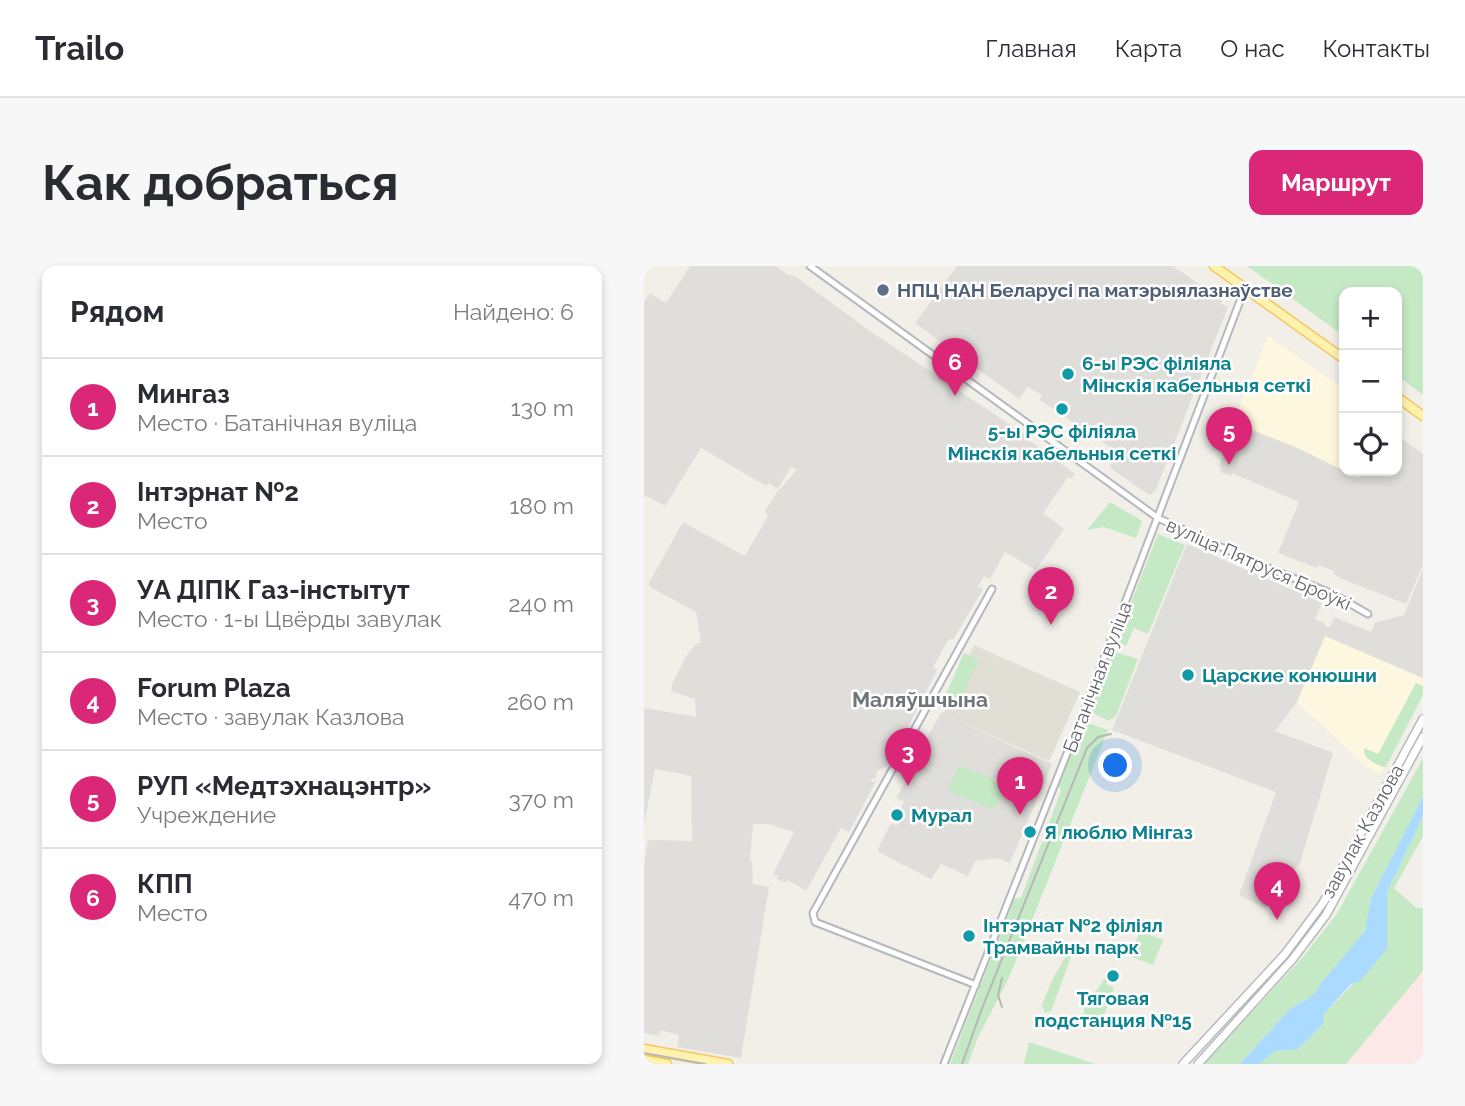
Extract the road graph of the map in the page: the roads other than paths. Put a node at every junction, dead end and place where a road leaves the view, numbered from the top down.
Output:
1 (810, 266) edge
2 (1213, 266) edge
3 (1247, 290) junction
4 (1339, 355) edge
5 (1402, 401) edge
6 (1423, 416) edge
7 (1158, 519) junction
8 (992, 589) dead end
9 (1368, 614) dead end
10 (1423, 719) edge
11 (1423, 737) edge
12 (1358, 839) junction
13 (1366, 844) junction
14 (976, 985) junction
15 (644, 1049) edge
16 (644, 1060) edge
17 (667, 1064) edge
18 (728, 1064) edge
19 (944, 1064) edge
20 (1183, 1064) edge
21 (1198, 1064) edge

1 - 7 street, вуліца Пятруся Броўкі
2 - 3 main road
3 - 4 main road
3 - 7 street, Батанічная вуліца
5 - 6 main road
7 - 9 street, вуліца Пятруся Броўкі
7 - 14 street, Батанічная вуліца
8 - 14 street
10 - 12 main road, завулак Казлова
11 - 13 main road, завулак Казлова
12 - 13 main road
12 - 20 main road, завулак Казлова
13 - 21 main road, завулак Казлова
14 - 19 street, Батанічная вуліца
15 - 18 main road
16 - 17 main road

